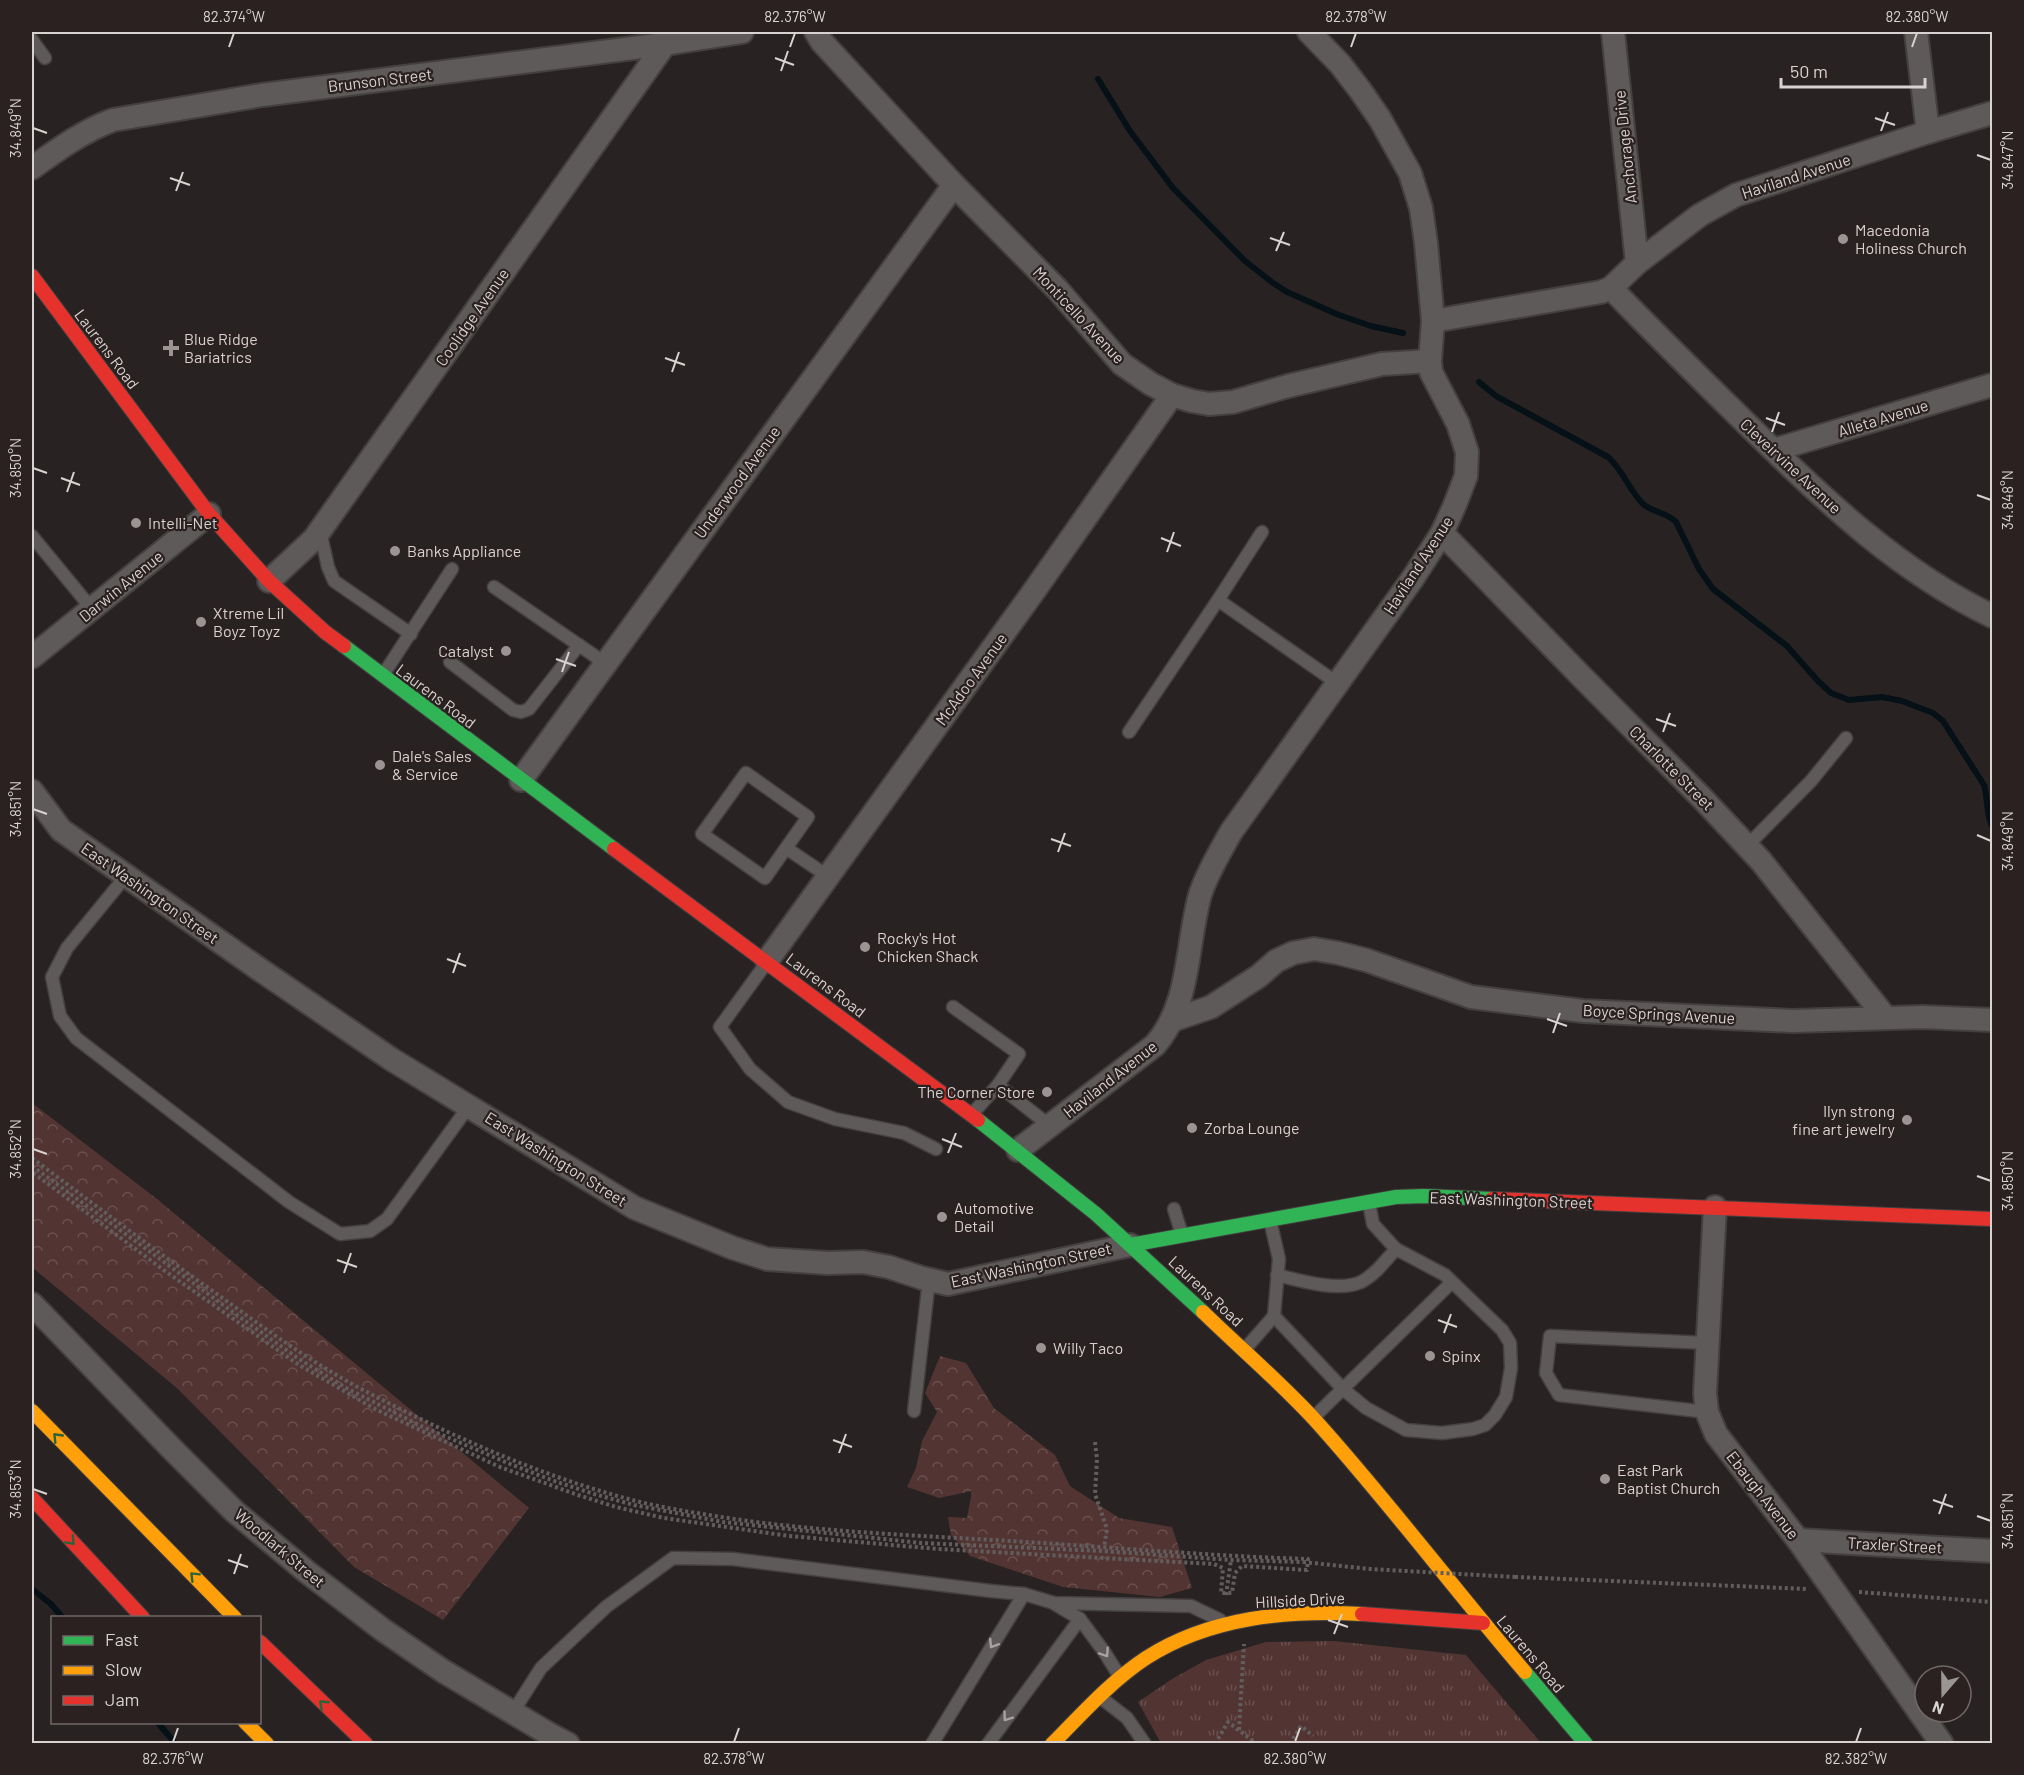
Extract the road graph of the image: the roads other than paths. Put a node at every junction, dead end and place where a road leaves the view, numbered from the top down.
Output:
1 (742, 32) edge
2 (816, 32) edge
3 (1309, 32) edge
4 (1613, 32) edge
5 (1916, 32) edge
6 (32, 40) edge
7 (665, 44) junction
8 (45, 58) dead end
9 (1992, 113) edge
10 (1928, 132) junction
11 (32, 168) edge
12 (954, 185) junction
13 (1637, 263) junction
14 (32, 277) edge
15 (1611, 288) junction
16 (1433, 321) junction
17 (1430, 361) junction
18 (1992, 385) edge
19 (1172, 394) junction
20 (1774, 450) junction
21 (209, 514) junction
22 (320, 531) junction
23 (1262, 532) dead end
24 (1442, 532) junction
25 (32, 536) edge
26 (452, 568) dead end
27 (268, 581) junction
28 (494, 587) dead end
29 (1218, 600) junction
30 (92, 609) junction
31 (1992, 616) edge
32 (411, 634) junction
33 (579, 645) junction
34 (32, 657) edge
35 (450, 662) dead end
36 (605, 663) junction
37 (382, 676) junction
38 (1337, 683) junction
39 (1129, 732) dead end
40 (1846, 738) dead end
41 (521, 780) junction
42 (32, 790) edge
43 (1747, 846) junction
44 (786, 848) junction
45 (126, 876) junction
46 (829, 877) junction
47 (767, 962) junction
48 (953, 1006) dead end
49 (1886, 1018) junction
50 (1173, 1020) junction
51 (1992, 1020) edge
52 (998, 1085) junction
53 (470, 1106) junction
54 (972, 1114) junction
55 (1050, 1126) junction
56 (936, 1149) dead end
57 (1018, 1150) junction
58 (1369, 1202) junction
59 (1714, 1207) junction
60 (1174, 1209) dead end
61 (1269, 1219) junction
62 (1992, 1219) edge
63 (1182, 1236) junction
64 (1130, 1245) junction
65 (1396, 1249) junction
66 (1277, 1275) junction
67 (929, 1280) junction
68 (1452, 1282) junction
69 (32, 1304) edge
70 (1274, 1316) junction
71 (1708, 1343) junction
72 (1244, 1350) junction
73 (1343, 1389) junction
74 (32, 1411) edge
75 (914, 1411) dead end
76 (1707, 1412) junction
77 (1313, 1418) junction
78 (32, 1498) edge
79 (1798, 1540) junction
80 (1992, 1551) edge
81 (1024, 1594) junction
82 (1054, 1603) junction
83 (141, 1616) edge
84 (234, 1616) edge
85 (1080, 1619) junction
86 (1225, 1623) junction
87 (1483, 1623) junction
88 (261, 1643) edge
89 (1121, 1679) junction
90 (1100, 1697) junction
91 (513, 1712) junction
92 (247, 1724) edge
93 (267, 1743) edge
94 (366, 1743) edge
95 (568, 1743) edge
96 (932, 1743) edge
97 (988, 1743) edge
98 (1052, 1743) edge
99 (1144, 1743) edge
100 (1586, 1743) edge
101 (1942, 1743) edge

1 - 7 street, Brunson Street
2 - 12 street, Monticello Avenue
3 - 16 street
4 - 13 street, Anchorage Drive
5 - 10 street
6 - 8 lane
7 - 11 street, Brunson Street
7 - 22 street, Coolidge Avenue
9 - 10 street, Haviland Avenue
10 - 13 street, Haviland Avenue
12 - 19 street, Monticello Avenue
12 - 36 street, Underwood Avenue
13 - 15 street, Haviland Avenue
14 - 21 main road, Laurens Road
15 - 16 street, Haviland Avenue
15 - 20 street, Cleveirvine Avenue
16 - 17 street, Haviland Avenue
17 - 19 street, Monticello Avenue
17 - 24 street, Haviland Avenue
18 - 20 street, Alleta Avenue
19 - 46 street, McAdoo Avenue
20 - 31 street, Cleveirvine Avenue
21 - 27 main road, Laurens Road
21 - 30 street, Darwin Avenue
22 - 27 street, Coolidge Avenue
22 - 32 lane
23 - 29 lane
24 - 38 street, Haviland Avenue
24 - 43 street, Charlotte Street
25 - 30 lane
26 - 32 lane
27 - 37 main road, Laurens Road
28 - 33 lane
29 - 38 lane
29 - 39 lane
30 - 34 street, Darwin Avenue
32 - 37 lane
33 - 35 lane
33 - 36 lane
36 - 41 street, Underwood Avenue
37 - 41 main road, Laurens Road
38 - 50 street, Haviland Avenue
40 - 43 lane
41 - 47 main road, Laurens Road
42 - 45 street, East Washington Street
43 - 49 street, Charlotte Street
44 - 44 lane
44 - 46 lane
45 - 53 street, East Washington Street
45 - 53 lane
46 - 47 street, McAdoo Avenue
47 - 54 main road, Laurens Road
47 - 56 lane
48 - 52 lane
49 - 50 street, Boyce Springs Avenue
49 - 51 street, Boyce Springs Avenue
50 - 55 street, Haviland Avenue
52 - 54 lane
52 - 55 lane
53 - 67 street, East Washington Street
54 - 57 main road, Laurens Road
55 - 57 street, Haviland Avenue
57 - 64 main road, Laurens Road
58 - 59 main road, East Washington Street
58 - 61 main road, East Washington Street
58 - 65 lane
59 - 62 main road, East Washington Street
59 - 71 street, Ebaugh Avenue
60 - 63 lane
61 - 63 main road, East Washington Street
61 - 66 lane
63 - 64 main road, East Washington Street
64 - 67 street, East Washington Street
64 - 72 main road, Laurens Road
65 - 66 lane
65 - 68 lane
66 - 70 lane
67 - 75 lane
68 - 73 lane
68 - 73 lane
69 - 91 street, Woodlark Street
70 - 72 lane
70 - 73 lane
71 - 76 street, Ebaugh Avenue
71 - 76 lane
72 - 77 main road, Laurens Road
73 - 77 lane
84 -> 74 main road
76 - 79 street, Ebaugh Avenue
77 - 87 main road, Laurens Road
78 -> 83 main road
79 - 80 street, Traxler Street
79 - 101 street, Ebaugh Avenue
81 - 82 lane
81 - 91 lane
81 -> 96 lane
82 - 85 lane
82 - 86 lane
85 -> 89 lane
85 -> 97 lane
86 - 87 main road, Hillside Drive
86 - 89 main road, Hillside Drive
87 - 100 main road, Laurens Road
94 -> 88 main road
89 - 90 main road, Hillside Drive
90 - 98 main road, Hillside Drive
90 - 99 lane
91 - 95 street, Woodlark Street
92 - 93 main road

